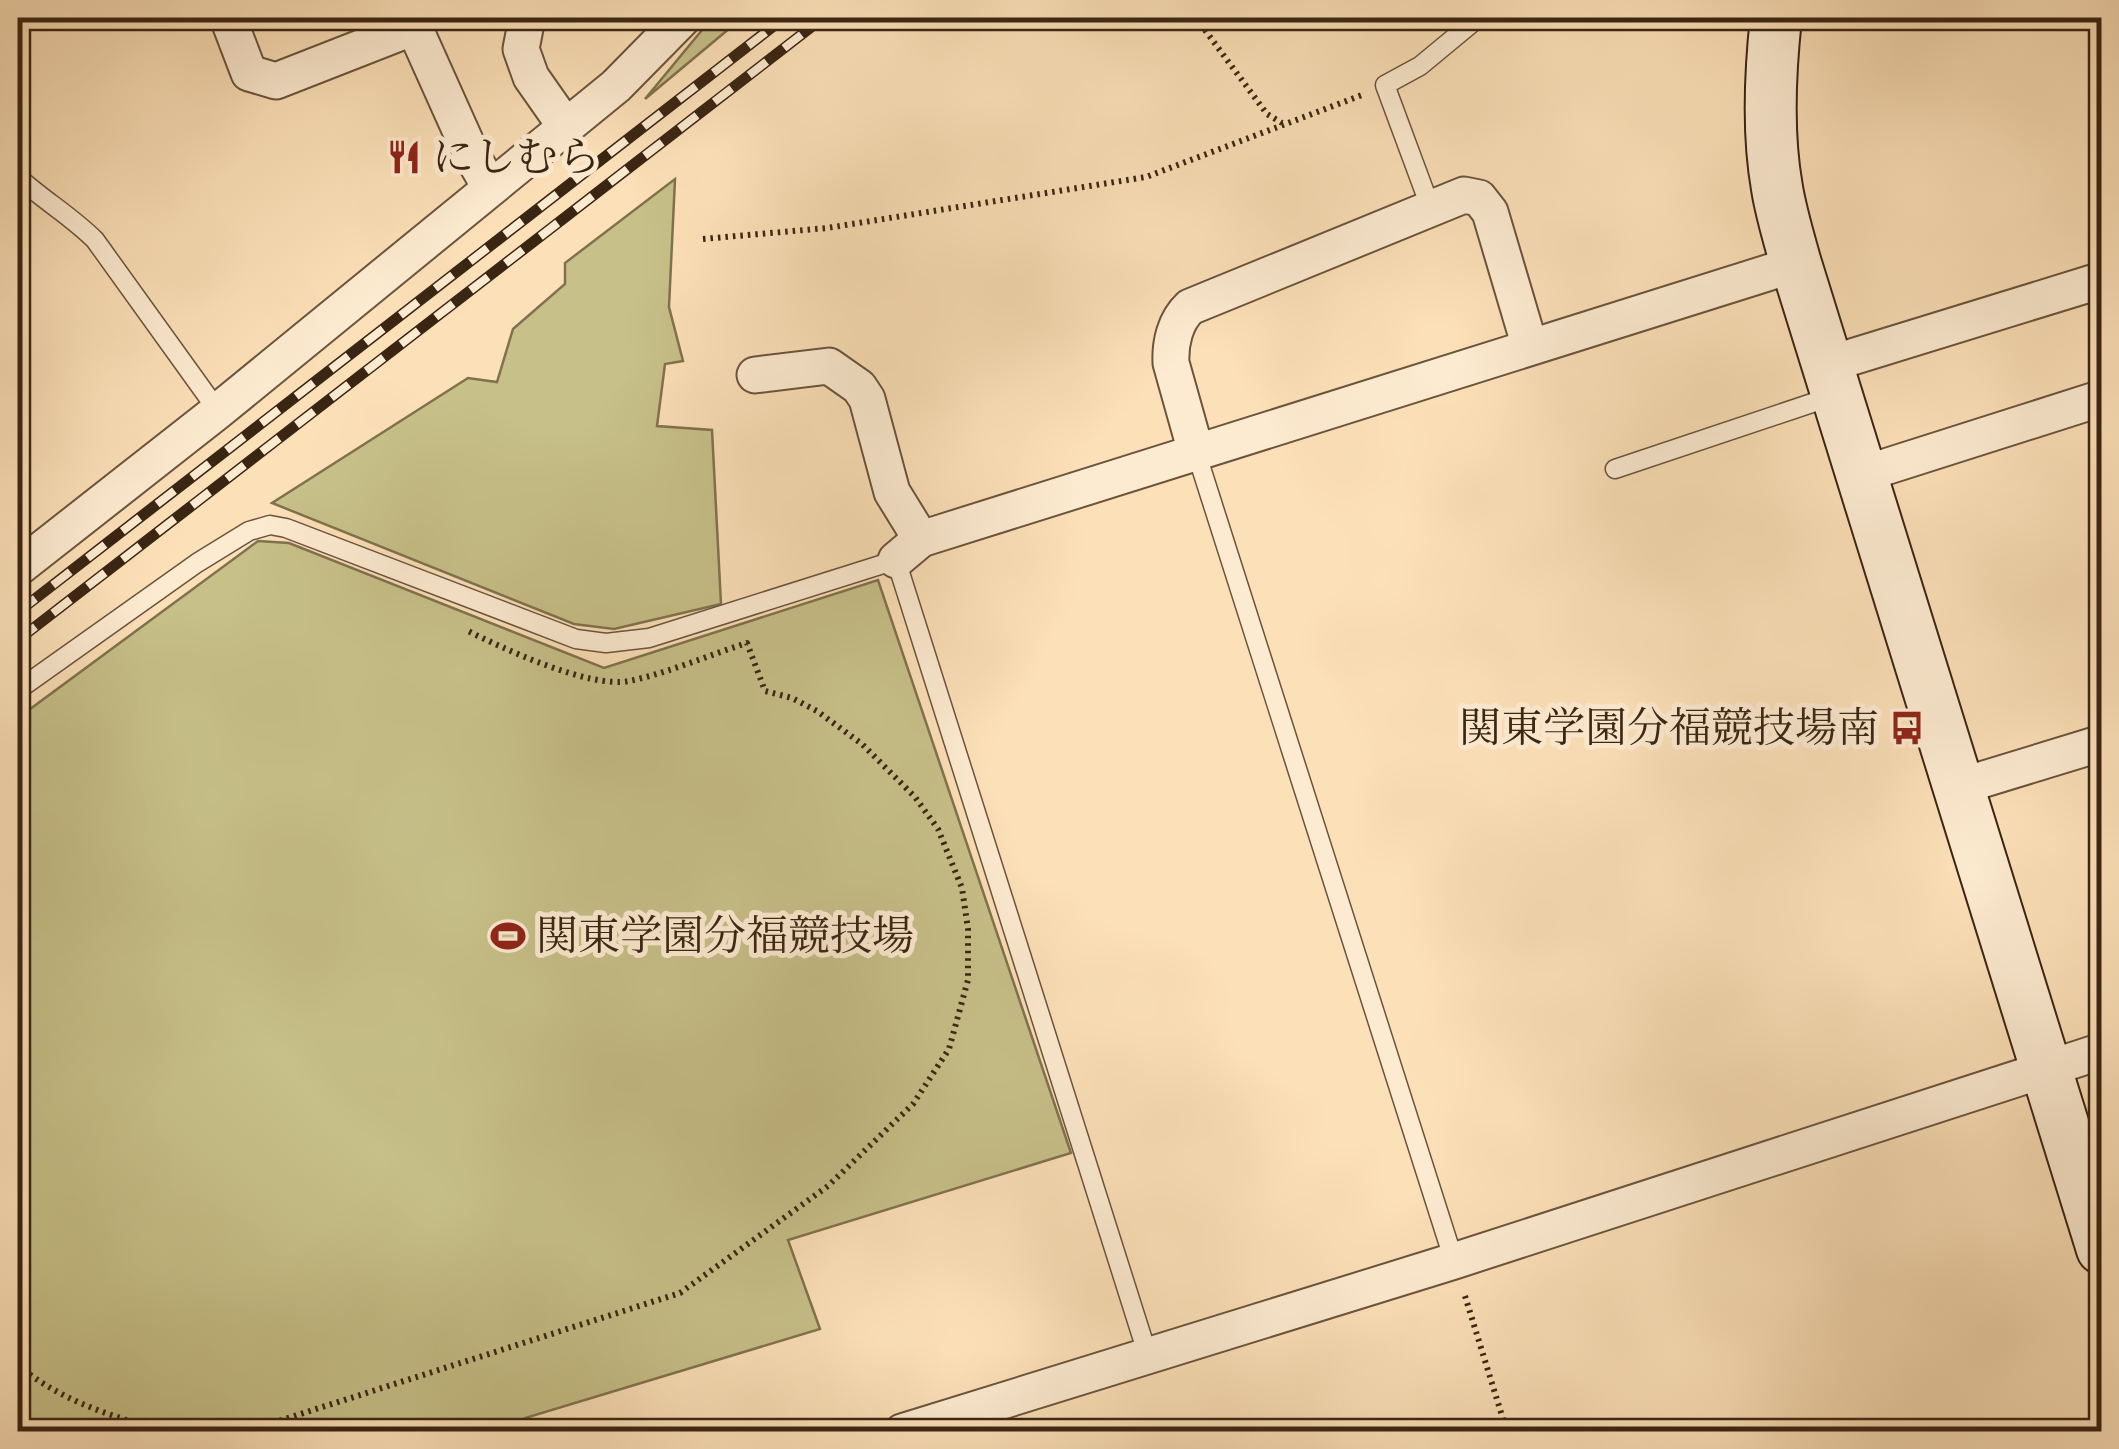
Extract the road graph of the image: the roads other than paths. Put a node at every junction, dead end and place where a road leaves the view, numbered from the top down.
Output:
1 (228, 18) edge
2 (527, 18) edge
3 (682, 18) edge
4 (1478, 18) edge
5 (1776, 18) edge
6 (412, 22) edge
7 (566, 127) junction
8 (18, 177) edge
9 (490, 187) junction
10 (1431, 209) junction
11 (1796, 264) junction
12 (2102, 280) edge
13 (1530, 346) junction
14 (755, 374) dead end
15 (1831, 380) junction
16 (2102, 398) edge
17 (218, 411) junction
18 (1196, 452) junction
19 (1615, 468) dead end
20 (1860, 475) junction
21 (909, 550) junction
22 (18, 568) edge
23 (18, 690) edge
24 (2099, 751) edge
25 (1958, 788) junction
26 (2102, 1052) edge
27 (2045, 1069) junction
28 (2102, 1250) edge
29 (1454, 1261) junction
30 (1148, 1356) junction
31 (902, 1432) edge

1 - 6 street
2 - 7 street
3 - 7 street
4 - 10 lane
5 - 11 street
6 - 9 street
7 - 9 street
8 - 17 lane
9 - 17 street
10 - 13 street
10 - 18 street
11 - 13 street
11 - 15 street
12 - 15 street
13 - 18 street
14 - 21 street
15 - 19 lane
15 - 20 street
16 - 20 street
17 - 22 street
18 - 21 street
18 - 29 lane
20 - 25 street
21 - 23 lane
21 - 30 lane
24 - 25 street
25 - 27 street
26 - 27 street
27 - 28 street
27 - 29 street
29 - 30 street
30 - 31 street

